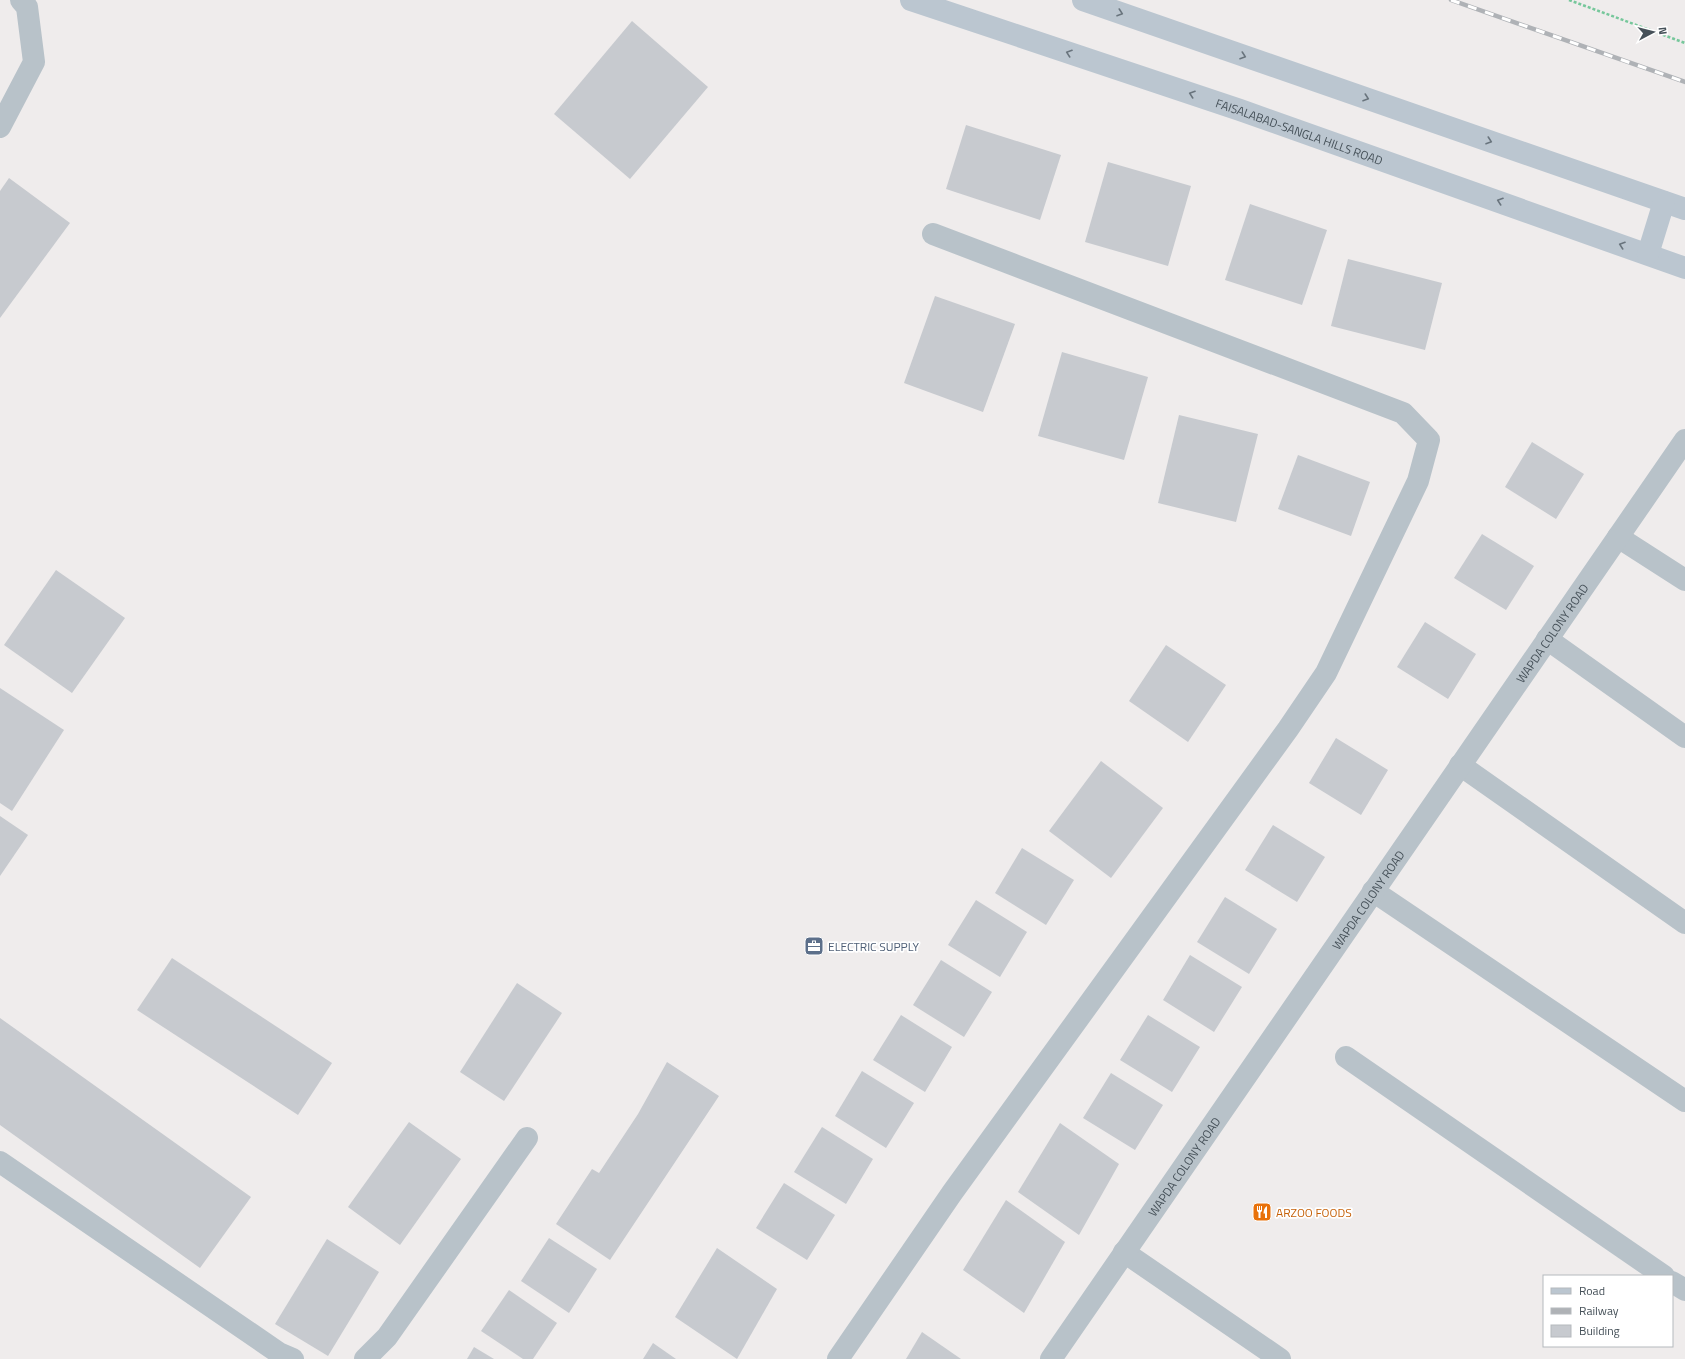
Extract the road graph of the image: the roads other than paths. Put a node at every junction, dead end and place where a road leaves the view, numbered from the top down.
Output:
1 (21, 0) edge
2 (911, 0) edge
3 (1083, 0) edge
4 (0, 127) edge
5 (1664, 202) junction
6 (1685, 209) edge
7 (932, 234) dead end
8 (1648, 254) junction
9 (1685, 268) edge
10 (1685, 440) edge
11 (1618, 537) junction
12 (1685, 580) edge
13 (1547, 639) junction
14 (1685, 737) edge
15 (1460, 765) junction
16 (1373, 891) junction
17 (1685, 923) edge
18 (1346, 1056) dead end
19 (1685, 1102) edge
20 (527, 1138) dead end
21 (0, 1162) edge
22 (1124, 1252) junction
23 (1663, 1275) edge
24 (1673, 1283) edge
25 (1685, 1290) edge
26 (293, 1359) edge
27 (365, 1359) edge
28 (838, 1359) edge
29 (1051, 1359) edge
30 (1280, 1359) edge

1 - 4 street
8 -> 2 main road, FAISALABAD-SANGLA HILLS ROAD
3 -> 5 main road
5 - 6 main road
5 - 8 main road
7 - 28 street
8 - 9 main road, FAISALABAD-SANGLA HILLS ROAD
10 - 11 street, WAPDA COLONY ROAD
11 - 12 street
11 - 13 street, WAPDA COLONY ROAD
13 - 14 street
13 - 15 street, WAPDA COLONY ROAD
15 - 16 street, WAPDA COLONY ROAD
15 - 17 street
16 - 19 street
16 - 22 street, WAPDA COLONY ROAD
18 - 23 street
20 - 27 street
21 - 26 street
22 - 29 street, WAPDA COLONY ROAD
22 - 30 street
24 - 25 street

